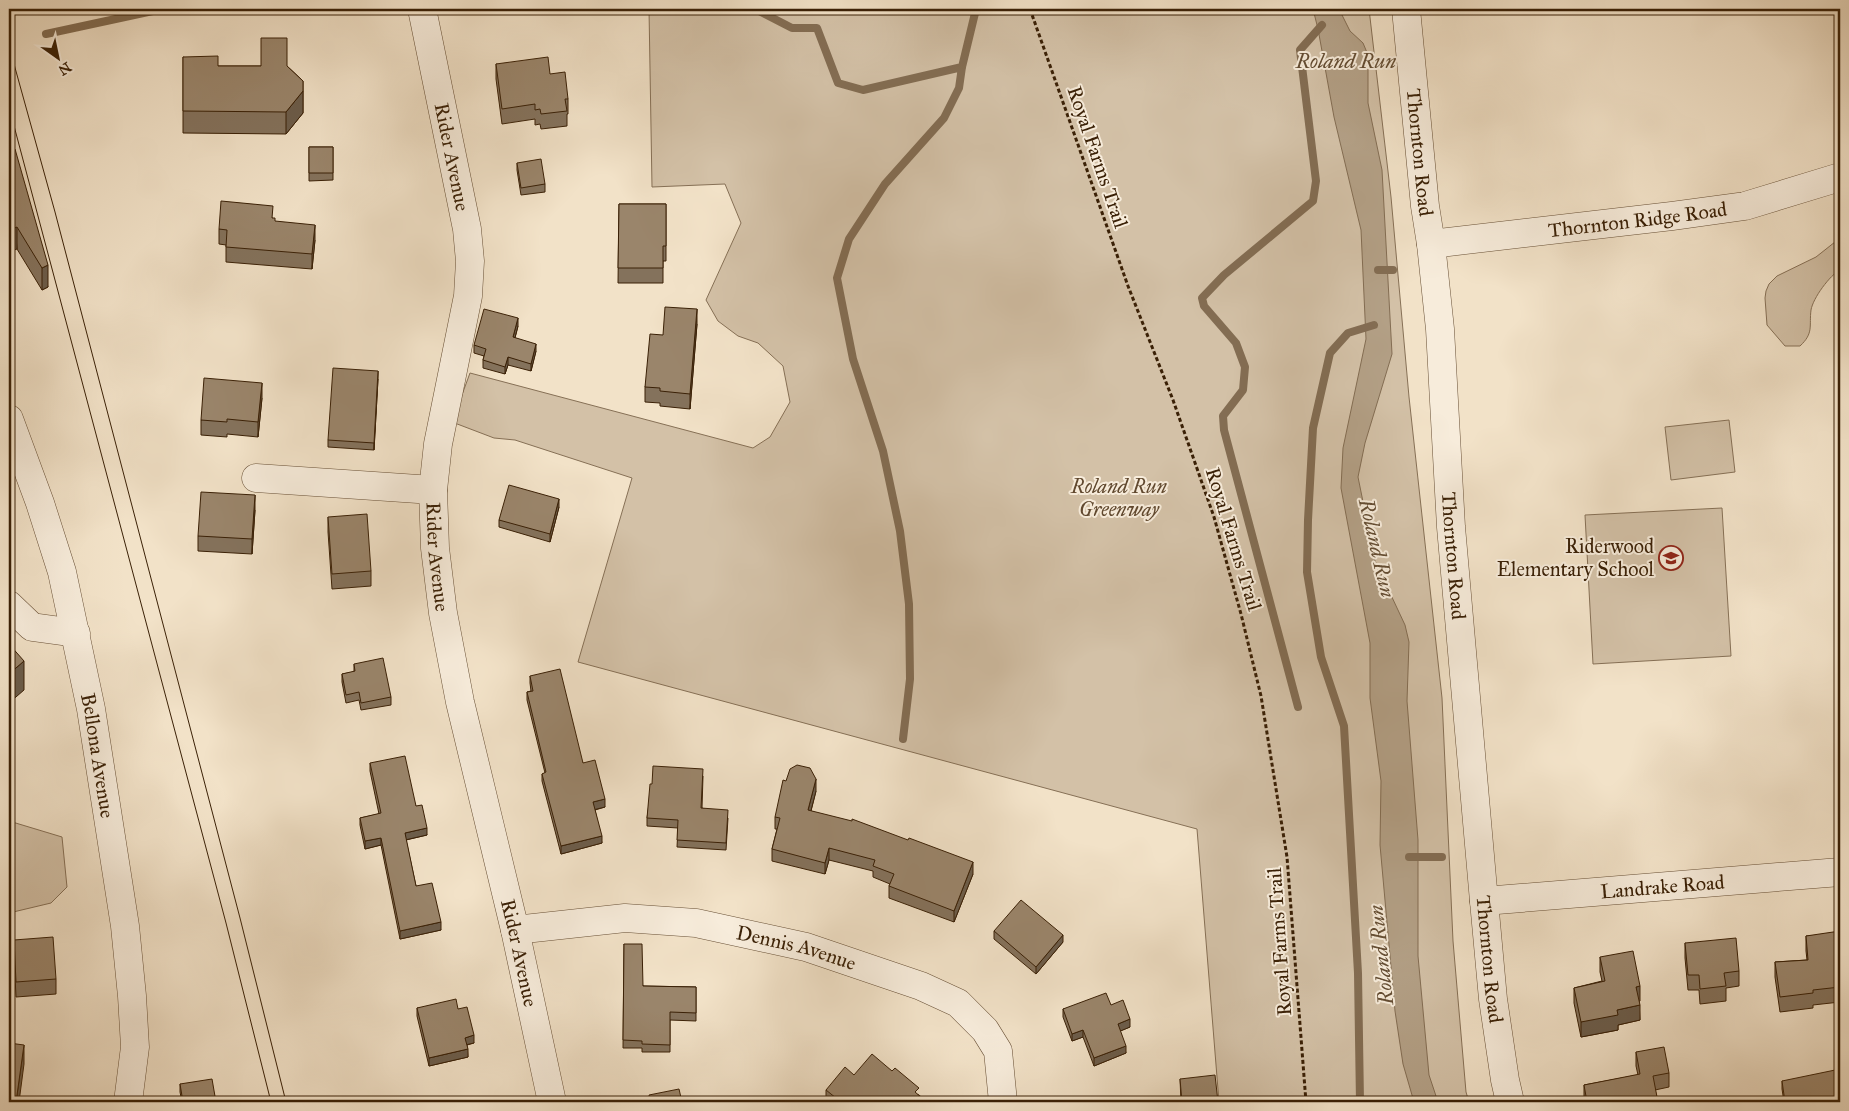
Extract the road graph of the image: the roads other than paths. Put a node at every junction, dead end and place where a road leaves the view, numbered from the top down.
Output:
1 (1406, 9) edge
2 (422, 13) edge
3 (1840, 177) edge
4 (1431, 244) junction
5 (9, 419) edge
6 (256, 478) dead end
7 (433, 490) junction
8 (9, 605) edge
9 (76, 633) junction
10 (1840, 872) edge
11 (1484, 901) junction
12 (515, 930) junction
13 (128, 1102) edge
14 (552, 1102) edge
15 (1003, 1102) edge
16 (1510, 1102) edge

1 - 4 street, Thornton Road
2 - 7 street, Rider Avenue
3 - 4 street, Thornton Ridge Road
4 - 11 street, Thornton Road
5 - 9 street, Bellona Avenue
6 - 7 street
7 - 12 street, Rider Avenue
8 - 9 street
9 - 13 street, Bellona Avenue
10 - 11 street, Landrake Road
11 - 16 street, Thornton Road
12 - 14 street, Rider Avenue
12 - 15 street, Dennis Avenue

